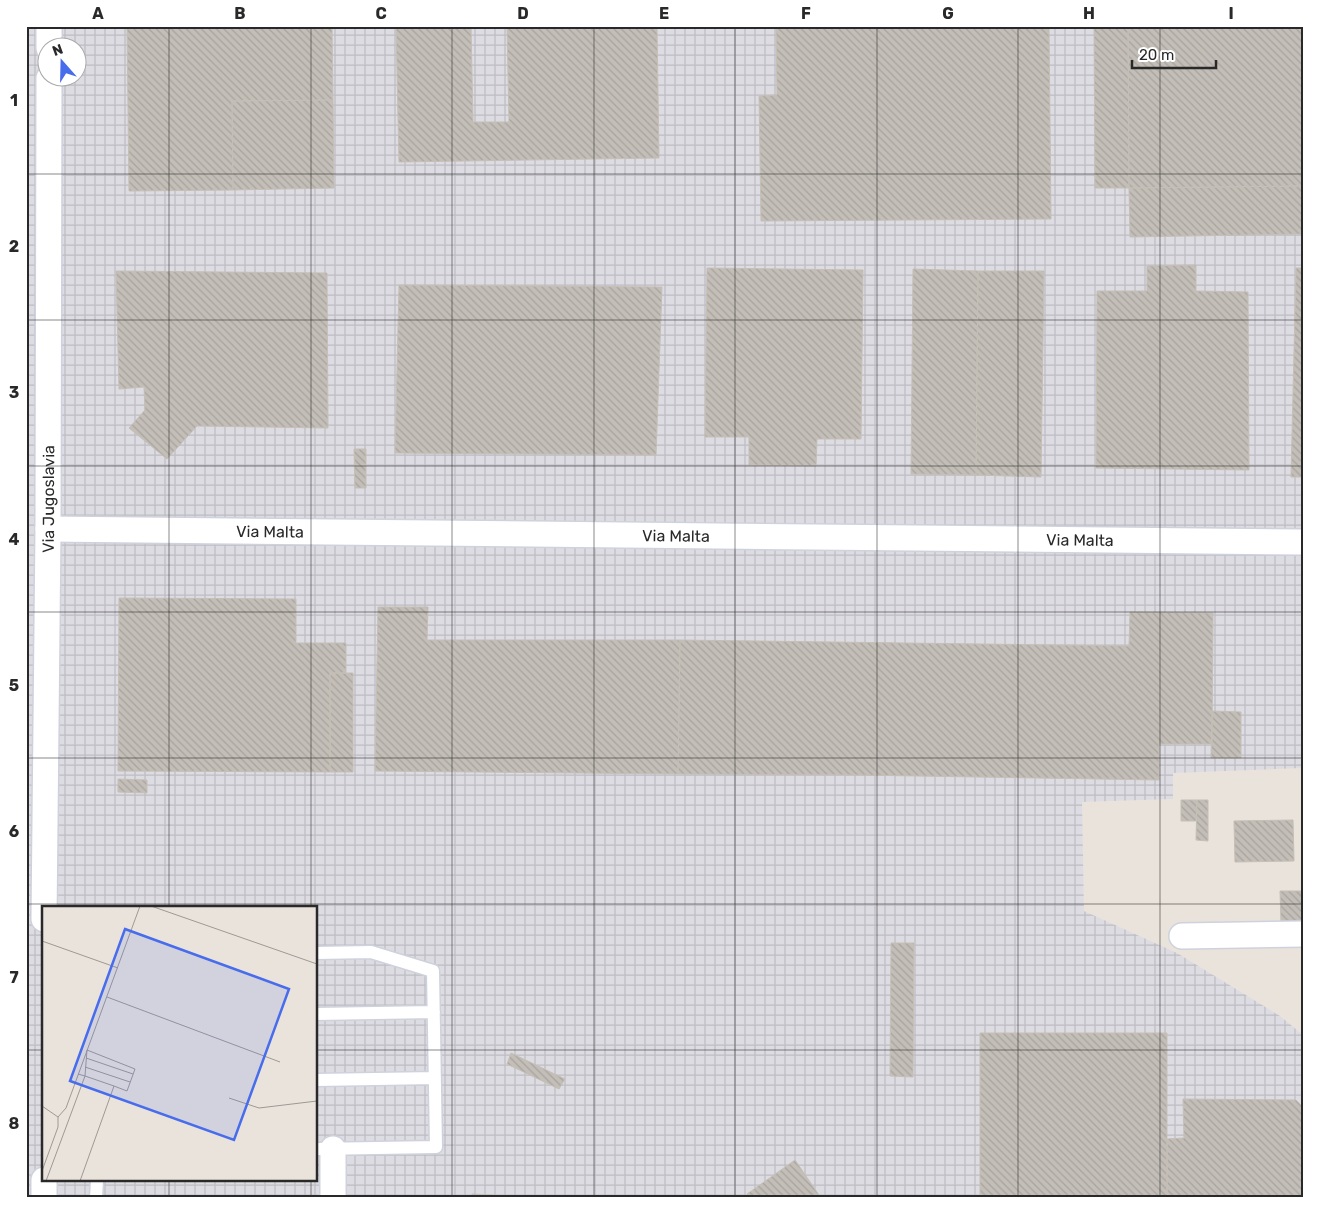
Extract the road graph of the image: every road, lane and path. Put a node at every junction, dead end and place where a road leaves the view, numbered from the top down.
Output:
1 (48, 88) edge
2 (37, 295) edge
3 (48, 529) junction
4 (1303, 542) edge
5 (44, 906) edge
6 (1303, 934) edge
7 (1182, 936) dead end
8 (318, 953) edge
9 (434, 1012) junction
10 (318, 1014) edge
11 (435, 1078) junction
12 (318, 1080) edge
13 (325, 1149) edge
14 (44, 1182) edge
15 (97, 1182) edge
16 (44, 1198) edge
17 (96, 1198) edge
18 (333, 1198) edge

1 - 2 street, Via Jugoslavia
2 - 3 street, Via Jugoslavia
3 - 4 street, Via Malta
3 - 5 street, Via Jugoslavia
6 - 7 street
8 - 9 lane
9 - 10 lane
9 - 11 lane
11 - 12 lane
11 - 13 lane
13 - 18 street
14 - 16 street
15 - 17 lane

